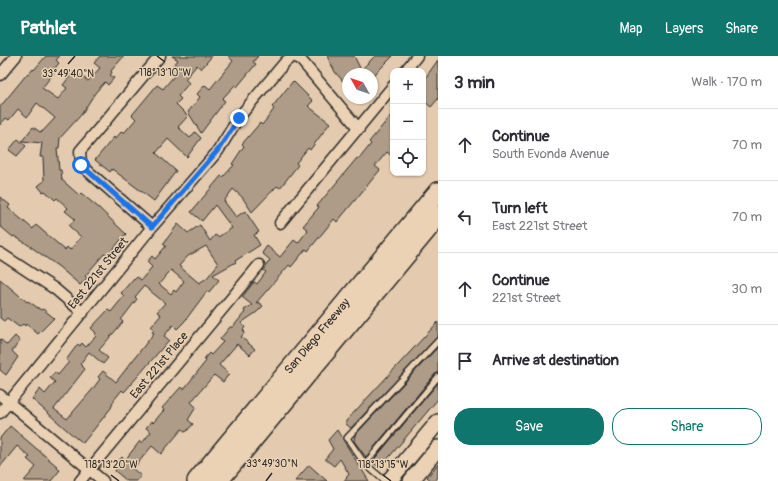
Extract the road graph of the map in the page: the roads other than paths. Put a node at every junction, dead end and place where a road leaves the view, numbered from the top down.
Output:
1 (16, 56) edge
2 (160, 56) edge
3 (417, 56) edge
4 (300, 58) edge
5 (407, 68) edge
6 (0, 75) edge
7 (390, 90) edge
8 (358, 129) junction
9 (438, 192) edge
10 (438, 207) edge
11 (438, 216) edge
12 (280, 223) dead end
13 (152, 227) junction
14 (438, 234) edge
15 (0, 253) edge
16 (259, 265) dead end
17 (84, 313) junction
18 (438, 342) edge
19 (438, 377) edge
20 (0, 395) edge
21 (9, 402) junction
22 (0, 413) edge
23 (438, 422) edge
24 (438, 448) edge
25 (365, 464) junction
26 (90, 469) junction
27 (80, 481) edge
28 (103, 481) edge
29 (197, 481) edge
30 (209, 481) edge
31 (218, 481) edge
32 (230, 481) edge
33 (385, 481) edge
34 (389, 481) edge
35 (411, 481) edge

1 - 6 street
2 - 13 street
3 - 5 street
4 - 8 street
4 - 13 street, East 221st Street
7 - 8 street
8 - 12 street
9 - 29 highway, San Diego Freeway
10 - 30 highway
11 - 31 highway
13 - 17 street, East 221st Street
14 - 32 highway
15 - 17 street
16 - 26 street, East 221st Place
17 - 21 street, East 221st Street
18 - 25 lane
19 - 25 lane
20 - 21 street
21 - 22 street, East 221st Street
21 - 26 street
23 - 34 main road
24 - 35 main road
25 - 33 lane
26 - 27 street, East 221st Place
26 - 28 street

